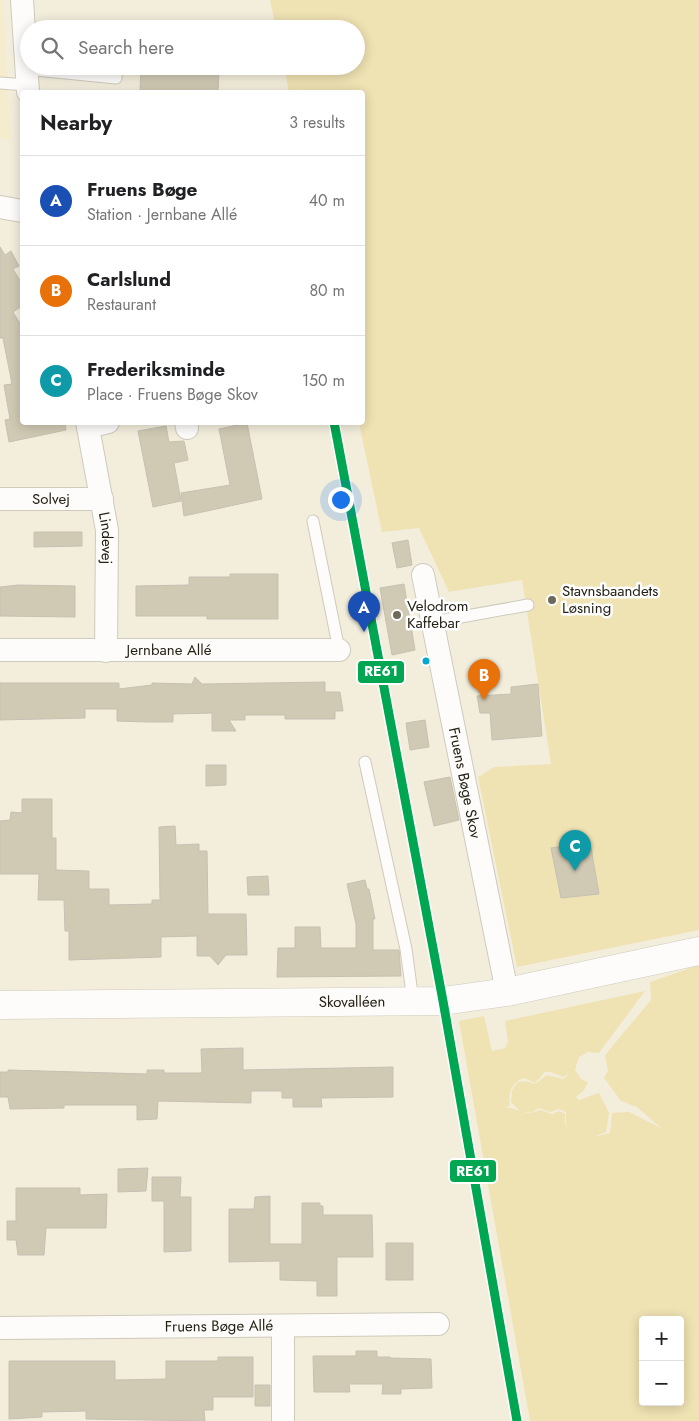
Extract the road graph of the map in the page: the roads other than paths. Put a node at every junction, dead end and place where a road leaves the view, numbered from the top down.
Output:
1 (22, 0) edge
2 (23, 20) edge
3 (116, 75) edge
4 (27, 82) edge
5 (0, 83) edge
6 (0, 206) edge
7 (20, 211) edge
8 (94, 425) edge
9 (0, 499) edge
10 (102, 499) junction
11 (313, 521) dead end
12 (423, 575) dead end
13 (528, 605) dead end
14 (433, 622) junction
15 (0, 650) edge
16 (339, 650) joint
17 (106, 651) junction
18 (364, 762) dead end
19 (699, 951) edge
20 (507, 992) junction
21 (414, 1003) junction
22 (0, 1005) edge
23 (438, 1324) dead end
24 (283, 1326) junction
25 (0, 1328) edge
26 (283, 1421) edge

1 - 2 street
3 - 4 lane
4 - 5 lane
6 - 7 street
8 - 10 street, Lindevej
9 - 10 street, Solvej
10 - 17 street, Lindevej
11 - 16 lane
12 - 14 street, Fruens Bøge Skov
13 - 14 lane
14 - 20 street, Fruens Bøge Skov
15 - 17 street, Jernbane Allé
16 - 17 street, Jernbane Allé
18 - 21 lane
19 - 20 street, Skovalléen
20 - 21 street, Skovalléen
21 - 22 street, Skovalléen
23 - 24 street, Fruens Bøge Allé
24 - 25 street, Fruens Bøge Allé
24 - 26 street

